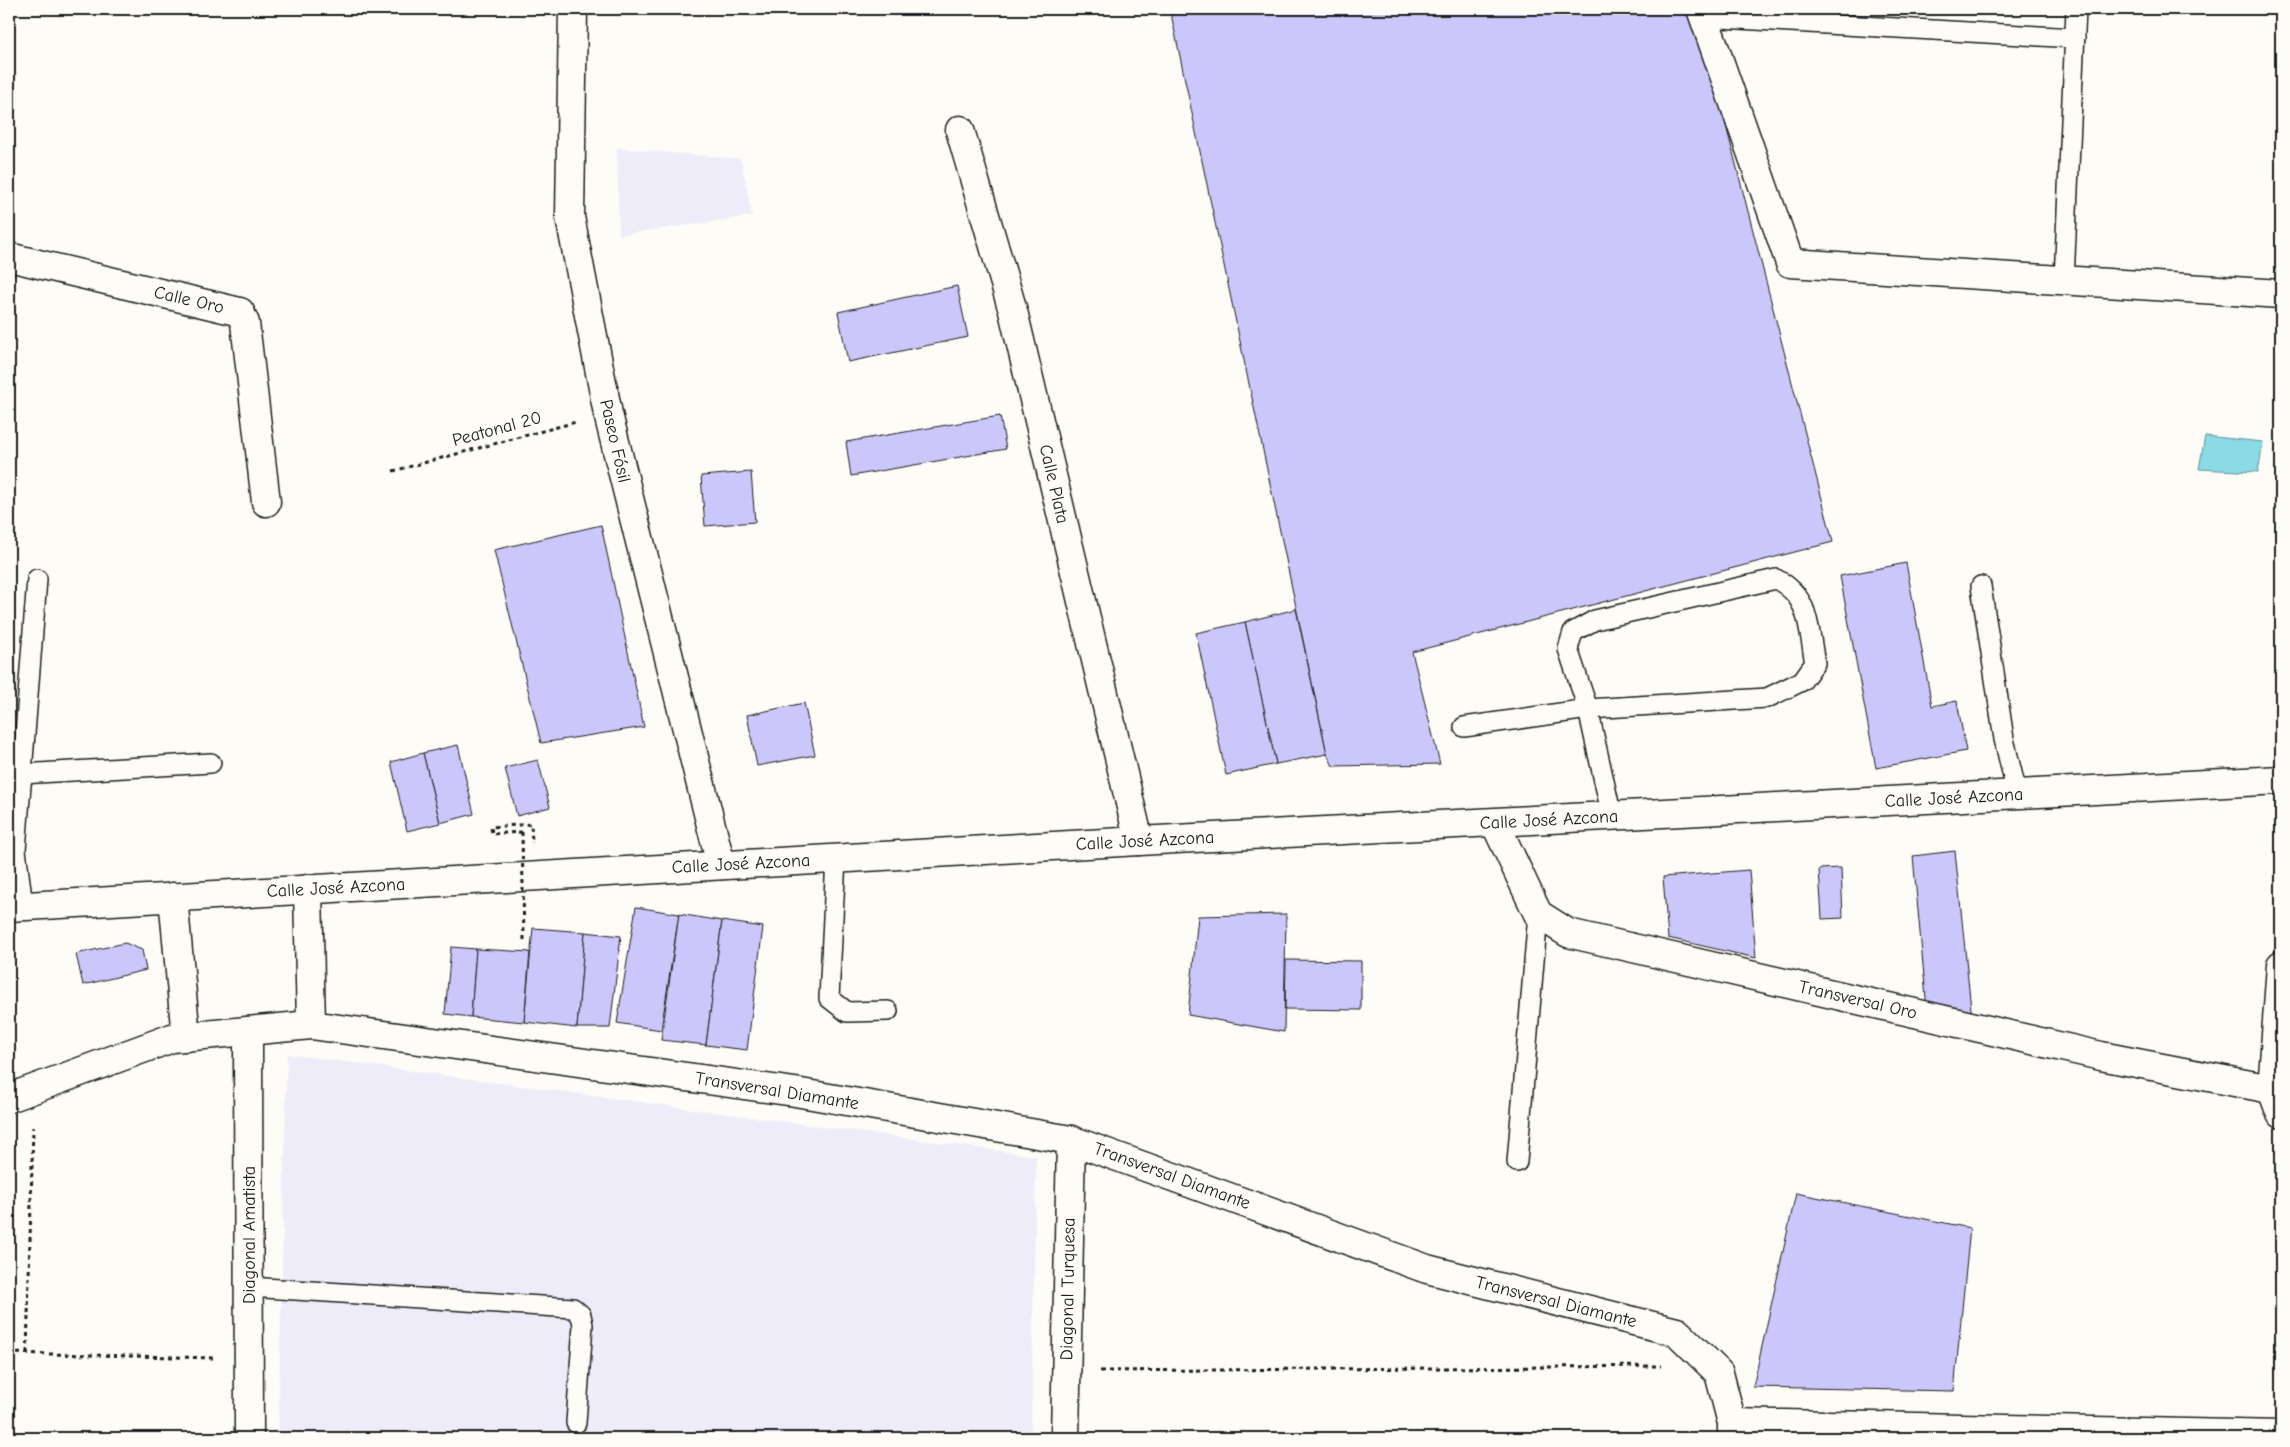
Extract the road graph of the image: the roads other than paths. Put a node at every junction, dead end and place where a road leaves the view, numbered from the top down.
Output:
1 (573, 9) edge
2 (2076, 9) edge
3 (1702, 13) edge
4 (1845, 17) edge
5 (2075, 38) junction
6 (960, 130) dead end
7 (9, 257) edge
8 (2064, 280) junction
9 (2281, 294) edge
10 (266, 502) dead end
11 (37, 578) dead end
12 (1981, 586) dead end
13 (1588, 709) junction
14 (1464, 727) dead end
15 (211, 763) dead end
16 (22, 774) junction
17 (2281, 780) edge
18 (2017, 794) junction
19 (1612, 816) junction
20 (1495, 823) junction
21 (1140, 841) junction
22 (836, 858) junction
23 (721, 865) junction
24 (308, 889) junction
25 (173, 897) junction
26 (16, 906) edge
27 (1538, 914) junction
28 (2281, 965) edge
29 (888, 1011) dead end
30 (311, 1025) junction
31 (248, 1031) junction
32 (186, 1037) junction
33 (9, 1098) edge
34 (2278, 1098) edge
35 (1071, 1140) junction
36 (1518, 1162) dead end
37 (249, 1287) junction
38 (576, 1423) dead end
39 (1732, 1430) edge
40 (2281, 1435) edge
41 (249, 1438) edge
42 (1065, 1438) edge

1 - 23 street, Paseo Fósil
2 - 5 lane
3 - 4 lane
3 - 8 street
4 - 5 lane
5 - 8 lane
6 - 21 street, Calle Plata
7 - 10 street, Calle Oro
8 - 9 street
11 - 16 lane
12 - 18 lane
13 - 13 lane
13 - 14 lane
13 - 19 lane
15 - 16 lane
16 - 26 lane
17 - 18 street, Calle José Azcona
18 - 19 street, Calle José Azcona
19 - 20 street, Calle José Azcona
20 - 21 street, Calle José Azcona
20 - 27 street
21 - 22 street, Calle José Azcona
22 - 23 street, Calle José Azcona
22 - 29 lane
23 - 24 street, Calle José Azcona
24 - 25 street, Calle José Azcona
24 - 30 street
25 - 26 street, Calle José Azcona
25 - 32 street
27 - 34 street, Transversal Oro
27 - 36 lane
28 - 34 street
30 - 31 street, Transversal Diamante
30 - 35 street, Transversal Diamante
31 - 32 street, Transversal Diamante
31 - 37 street, Diagonal Amatista
32 - 33 street, Transversal Diamante
35 - 39 street, Transversal Diamante
35 - 42 street, Diagonal Turquesa
37 - 38 lane
37 - 41 street, Diagonal Amatista
39 - 40 street, Transversal Diamante

